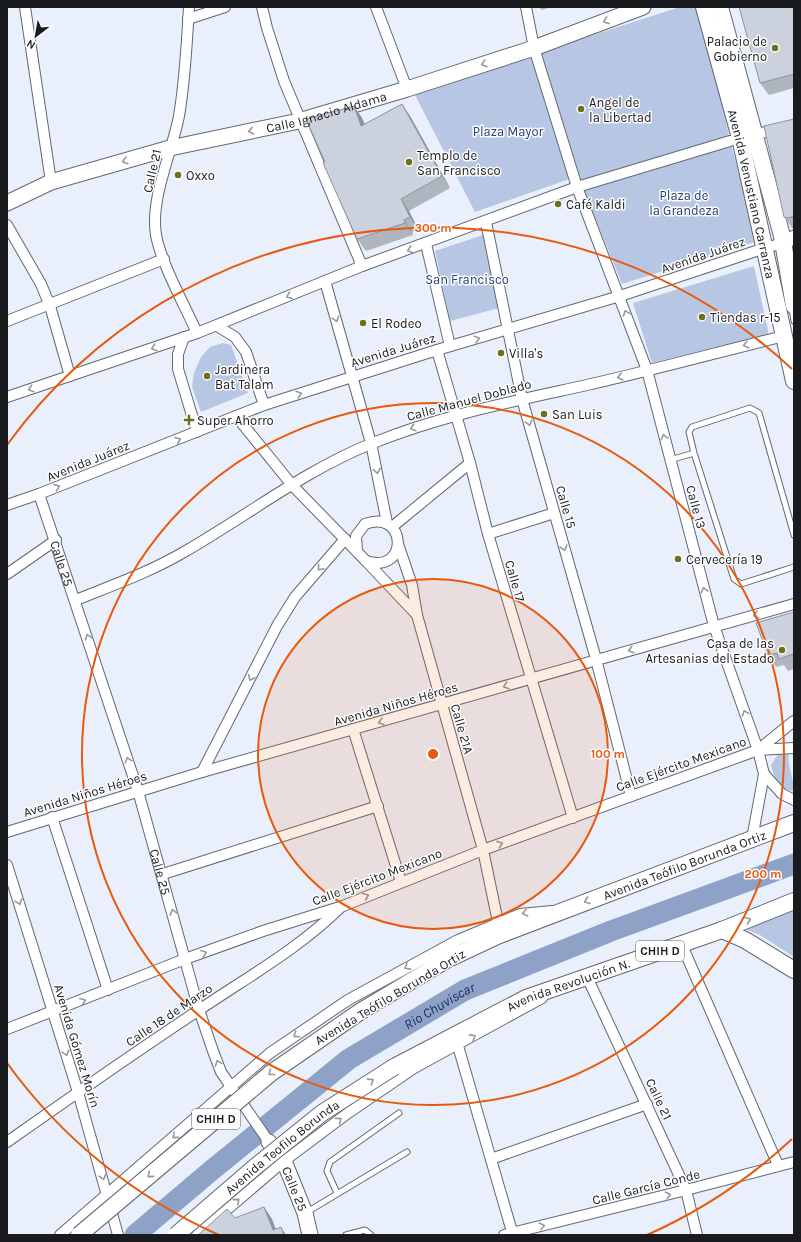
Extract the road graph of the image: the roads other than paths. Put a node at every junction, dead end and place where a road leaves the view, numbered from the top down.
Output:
1 (25, 7) edge
2 (189, 7) edge
3 (225, 7) edge
4 (262, 7) edge
5 (376, 7) edge
6 (526, 7) edge
7 (643, 7) edge
8 (704, 7) edge
9 (720, 7) edge
10 (188, 19) junction
11 (534, 48) junction
12 (407, 89) junction
13 (300, 121) junction
14 (794, 127) edge
15 (755, 134) junction
16 (730, 140) dead end
17 (170, 148) junction
18 (51, 182) junction
19 (577, 187) junction
20 (7, 203) edge
21 (486, 222) junction
22 (7, 224) edge
23 (790, 239) edge
24 (426, 244) junction
25 (765, 248) junction
26 (164, 259) junction
27 (362, 266) junction
28 (325, 281) junction
29 (620, 296) junction
30 (50, 306) junction
31 (794, 306) edge
32 (7, 321) edge
33 (794, 321) edge
34 (217, 326) junction
35 (508, 330) junction
36 (197, 334) junction
37 (784, 336) junction
38 (184, 338) junction
39 (450, 346) junction
40 (437, 350) junction
41 (647, 370) junction
42 (70, 376) junction
43 (353, 376) junction
44 (794, 382) edge
45 (7, 397) edge
46 (522, 399) junction
47 (264, 405) junction
48 (455, 414) junction
49 (236, 416) junction
50 (197, 432) junction
51 (371, 443) junction
52 (694, 453) junction
53 (670, 460) junction
54 (470, 463) junction
55 (292, 484) junction
56 (39, 494) junction
57 (7, 505) edge
58 (554, 513) junction
59 (390, 525) junction
60 (488, 534) junction
61 (794, 535) edge
62 (345, 539) junction
63 (56, 540) junction
64 (398, 544) junction
65 (357, 551) junction
66 (366, 561) junction
67 (794, 567) edge
68 (7, 574) edge
69 (76, 600) junction
70 (794, 604) edge
71 (417, 614) junction
72 (714, 626) junction
73 (596, 659) junction
74 (531, 679) junction
75 (442, 705) junction
76 (794, 721) edge
77 (353, 729) junction
78 (794, 748) edge
79 (758, 750) junction
80 (202, 772) junction
81 (764, 774) junction
82 (138, 791) junction
83 (631, 796) junction
84 (794, 800) edge
85 (378, 806) junction
86 (52, 817) junction
87 (573, 818) junction
88 (794, 823) edge
89 (7, 832) edge
90 (752, 839) junction
91 (483, 850) junction
92 (7, 865) edge
93 (163, 874) junction
94 (401, 882) junction
95 (794, 902) edge
96 (343, 906) junction
97 (564, 910) junction
98 (498, 922) junction
99 (722, 930) junction
100 (681, 943) junction
101 (185, 959) junction
102 (794, 970) edge
103 (587, 977) junction
104 (560, 987) junction
105 (108, 990) junction
106 (199, 1010) junction
107 (54, 1012) junction
108 (7, 1029) edge
109 (458, 1046) junction
110 (394, 1066) joint
111 (231, 1088) junction
112 (78, 1092) junction
113 (647, 1104) junction
114 (399, 1113) dead end
115 (7, 1142) edge
116 (269, 1142) joint
117 (407, 1152) dead end
118 (491, 1158) junction
119 (284, 1161) junction
120 (794, 1162) edge
121 (778, 1165) junction
122 (686, 1190) junction
123 (337, 1193) junction
124 (108, 1194) junction
125 (305, 1213) junction
126 (510, 1234) edge
127 (60, 1235) edge
128 (79, 1235) edge
129 (118, 1235) edge
130 (176, 1235) edge
131 (197, 1235) edge
132 (310, 1235) edge
133 (346, 1235) edge
134 (371, 1235) edge
135 (697, 1235) edge

1 - 18 street
2 - 10 street, Calle 21
3 - 10 street
4 - 13 street
5 - 12 street
6 - 11 street
7 -> 11 main road, Calle Ignacio Aldama
8 - 25 main road, Avenida Venustiano Carranza
9 - 15 main road, Avenida Venustiano Carranza
10 - 17 street, Calle 21
11 -> 12 main road, Calle Ignacio Aldama
11 - 19 street, Calle 13
12 - 13 main road, Calle Ignacio Aldama
13 -> 17 main road, Calle Ignacio Aldama
13 - 27 street
14 - 15 street
15 - 23 main road, Avenida Venustiano Carranza
16 - 19 street
17 -> 18 main road, Calle Ignacio Aldama
17 - 26 street, Calle 21
18 - 20 main road, Calle Ignacio Aldama
19 - 21 street
19 - 29 street, Calle 13
21 - 24 street
21 - 35 street, Calle 15
22 - 30 street
23 - 25 street, Avenida Juárez
23 - 31 main road, Avenida Venustiano Carranza
23 - 33 lane
24 -> 27 street
24 - 39 street
25 - 29 street, Avenida Juárez
25 - 37 main road, Avenida Venustiano Carranza
26 - 30 street
26 - 36 street, Calle 21
27 - 28 street
28 -> 34 street
28 -> 43 street
29 - 35 street, Avenida Juárez
41 -> 29 street, Calle 13
30 - 32 street
30 - 42 street
34 - 36 street
34 - 47 street
39 -> 35 street, Avenida Juárez
35 - 46 street, Calle 15
36 - 38 street
37 -> 41 street, Calle Manuel Doblado
37 - 44 main road, Avenida Venustiano Carranza
38 -> 42 street
38 - 50 street
39 - 40 street, Avenida Juárez
40 - 43 street, Avenida Juárez
40 - 48 street, Calle 17
41 -> 46 street, Calle Manuel Doblado
53 -> 41 street, Calle 13
42 -> 45 street
47 -> 43 street, Avenida Juárez
43 - 51 street
46 - 48 street, Calle Manuel Doblado
46 -> 58 street, Calle 15
47 - 49 street, Avenida Juárez
48 -> 51 street, Calle Manuel Doblado
48 - 54 street, Calle 17
49 - 50 street, Avenida Juárez
49 - 55 street
56 -> 50 street, Avenida Juárez
51 - 55 street, Calle Manuel Doblado
51 -> 59 street
52 - 53 lane
52 - 61 lane
52 - 67 lane
72 -> 53 street, Calle 13
54 - 59 street
54 - 60 street, Calle 17
55 - 62 street
55 - 69 street, Calle Manuel Doblado
56 - 57 street, Avenida Juárez
56 - 63 street, Calle 25
58 - 60 street
58 -> 73 street, Calle 15
59 - 64 street
59 - 65 street
60 - 74 street, Calle 17
62 - 65 street
62 -> 80 street
63 - 68 street
63 - 69 street, Calle 25
64 - 66 street
64 - 71 street, Calle 21A
65 - 66 street
66 - 71 street
82 -> 69 street, Calle 25
70 -> 72 street, Avenida Niños Héroes
71 - 75 street, Calle 21A
72 -> 73 street, Avenida Niños Héroes
79 -> 72 street, Calle 13
73 - 74 street, Avenida Niños Héroes
73 - 83 street, Calle 15
74 -> 75 street, Avenida Niños Héroes
74 - 87 street, Calle 17
75 -> 77 street, Avenida Niños Héroes
75 - 91 street, Calle 21A
76 - 79 street
77 - 80 street, Avenida Niños Héroes
77 - 85 street
78 - 79 street
79 - 81 street, Calle 13
79 - 83 street, Calle Ejército Mexicano
80 - 82 street, Avenida Niños Héroes
81 - 84 street
81 - 90 street, Calle 13
82 - 86 street, Avenida Niños Héroes
82 - 93 street, Calle 25
83 - 87 street, Calle Ejército Mexicano
85 - 93 street
85 - 94 street
86 - 89 street, Avenida Niños Héroes
86 - 105 street
91 -> 87 street, Calle Ejército Mexicano
88 - 90 main road, Avenida Teófilo Borunda Ortiz / CHIH D
90 -> 97 main road, Avenida Teófilo Borunda Ortiz / CHIH D
91 - 94 street, Calle Ejército Mexicano
91 - 98 street, Calle 21A
92 -> 107 street, Avenida Gómez Morín
101 -> 93 street, Calle 25
96 -> 94 street, Calle Ejército Mexicano
99 -> 95 main road, Avenida Revolución N. / CHIH D
101 -> 96 street, Calle Ejército Mexicano
96 - 106 street, Calle 18 de Marzo
97 -> 98 street
97 -> 128 main road, Avenida Teófilo Borunda Ortiz / CHIH D, bridge
98 -> 111 street
99 - 100 main road, Avenida Revolución N. / CHIH D
99 - 102 main road
100 - 103 main road, Avenida Revolución N. / CHIH D
100 - 121 street
101 - 105 street, Calle Ejército Mexicano
101 - 106 street, Calle 25
103 - 104 main road, Avenida Revolución N. / CHIH D
103 - 113 street, Calle 21
109 -> 104 street
104 - 110 main road, Avenida Revolución N. / CHIH D
107 -> 105 street, Calle Ejército Mexicano
111 -> 106 street, Calle 25
106 - 112 street, Calle 18 de Marzo
107 - 108 street, Calle Ejército Mexicano
107 -> 112 street, Avenida Gómez Morín
109 - 118 street
119 -> 109 street
130 -> 110 main road, Avenida Teofilo Borunda / CHIH D, bridge
111 - 116 street, Calle 25
111 -> 124 street
112 - 115 street, Calle 18 de Marzo
112 -> 124 street, Avenida Gómez Morín
113 - 118 street
113 - 122 street, Calle 21
114 - 123 lane
116 - 119 main road, Calle 25
117 - 123 lane
118 - 126 street
119 - 125 main road, Calle 25
131 -> 119 street
120 - 121 street, Calle García Conde
121 - 122 street, Calle García Conde
126 -> 122 street, Calle García Conde
122 - 135 street, Calle 21
123 - 125 lane
124 - 127 street
124 - 129 street, Avenida Gómez Morín
125 - 132 main road, Calle 25
133 - 134 lane

